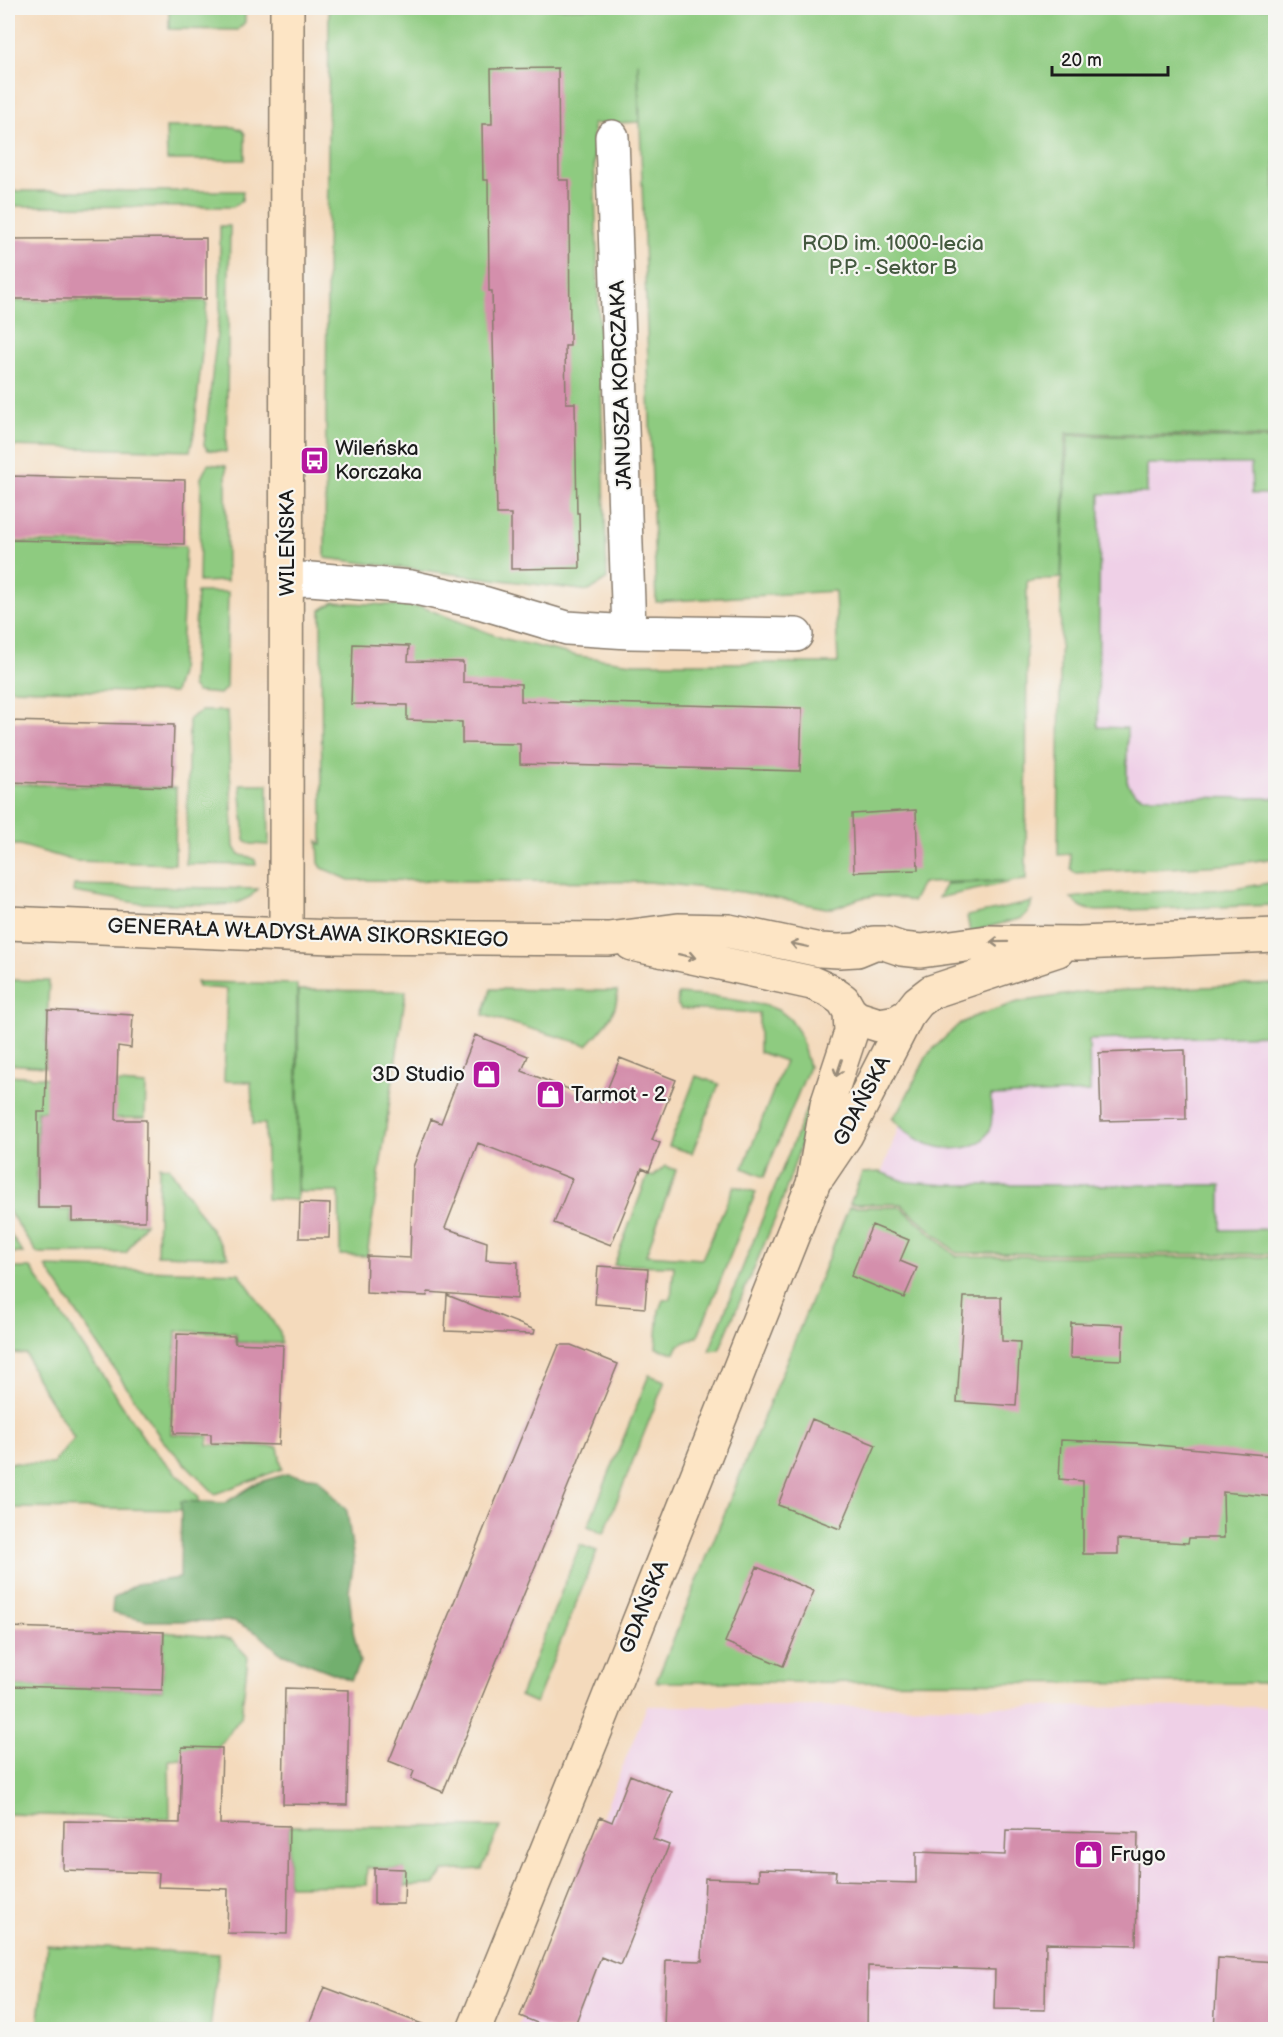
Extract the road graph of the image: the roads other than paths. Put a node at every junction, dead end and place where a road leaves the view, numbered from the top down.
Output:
1 (287, 8) edge
2 (612, 137) dead end
3 (286, 580) junction
4 (630, 632) junction
5 (796, 635) dead end
6 (8, 923) edge
7 (286, 935) junction
8 (1275, 935) edge
9 (609, 939) junction
10 (1079, 943) junction
11 (902, 949) junction
12 (857, 950) junction
13 (846, 1006) junction
14 (912, 1009) junction
15 (813, 1184) junction
16 (474, 2030) edge

1 - 3 street, WILEŃSKA
2 - 4 street, JANUSZA KORCZAKA
3 - 4 street
3 - 7 street, WILEŃSKA
4 - 5 street
6 - 7 street, GENERAŁA WŁADYSŁAWA SIKORSKIEGO
7 - 9 street, GENERAŁA WŁADYSŁAWA SIKORSKIEGO
8 - 10 street, GENERAŁA WŁADYSŁAWA SIKORSKIEGO
12 -> 9 street, GENERAŁA WŁADYSŁAWA SIKORSKIEGO
9 -> 13 street, GENERAŁA WŁADYSŁAWA SIKORSKIEGO
10 -> 11 street, GENERAŁA WŁADYSŁAWA SIKORSKIEGO
10 - 14 street, GENERAŁA WŁADYSŁAWA SIKORSKIEGO
11 - 12 street, GENERAŁA WŁADYSŁAWA SIKORSKIEGO
11 - 14 street
12 - 13 street
13 - 14 street, GENERAŁA WŁADYSŁAWA SIKORSKIEGO
13 -> 15 street, GDAŃSKA
14 - 15 street, GDAŃSKA
15 - 16 street, GDAŃSKA

